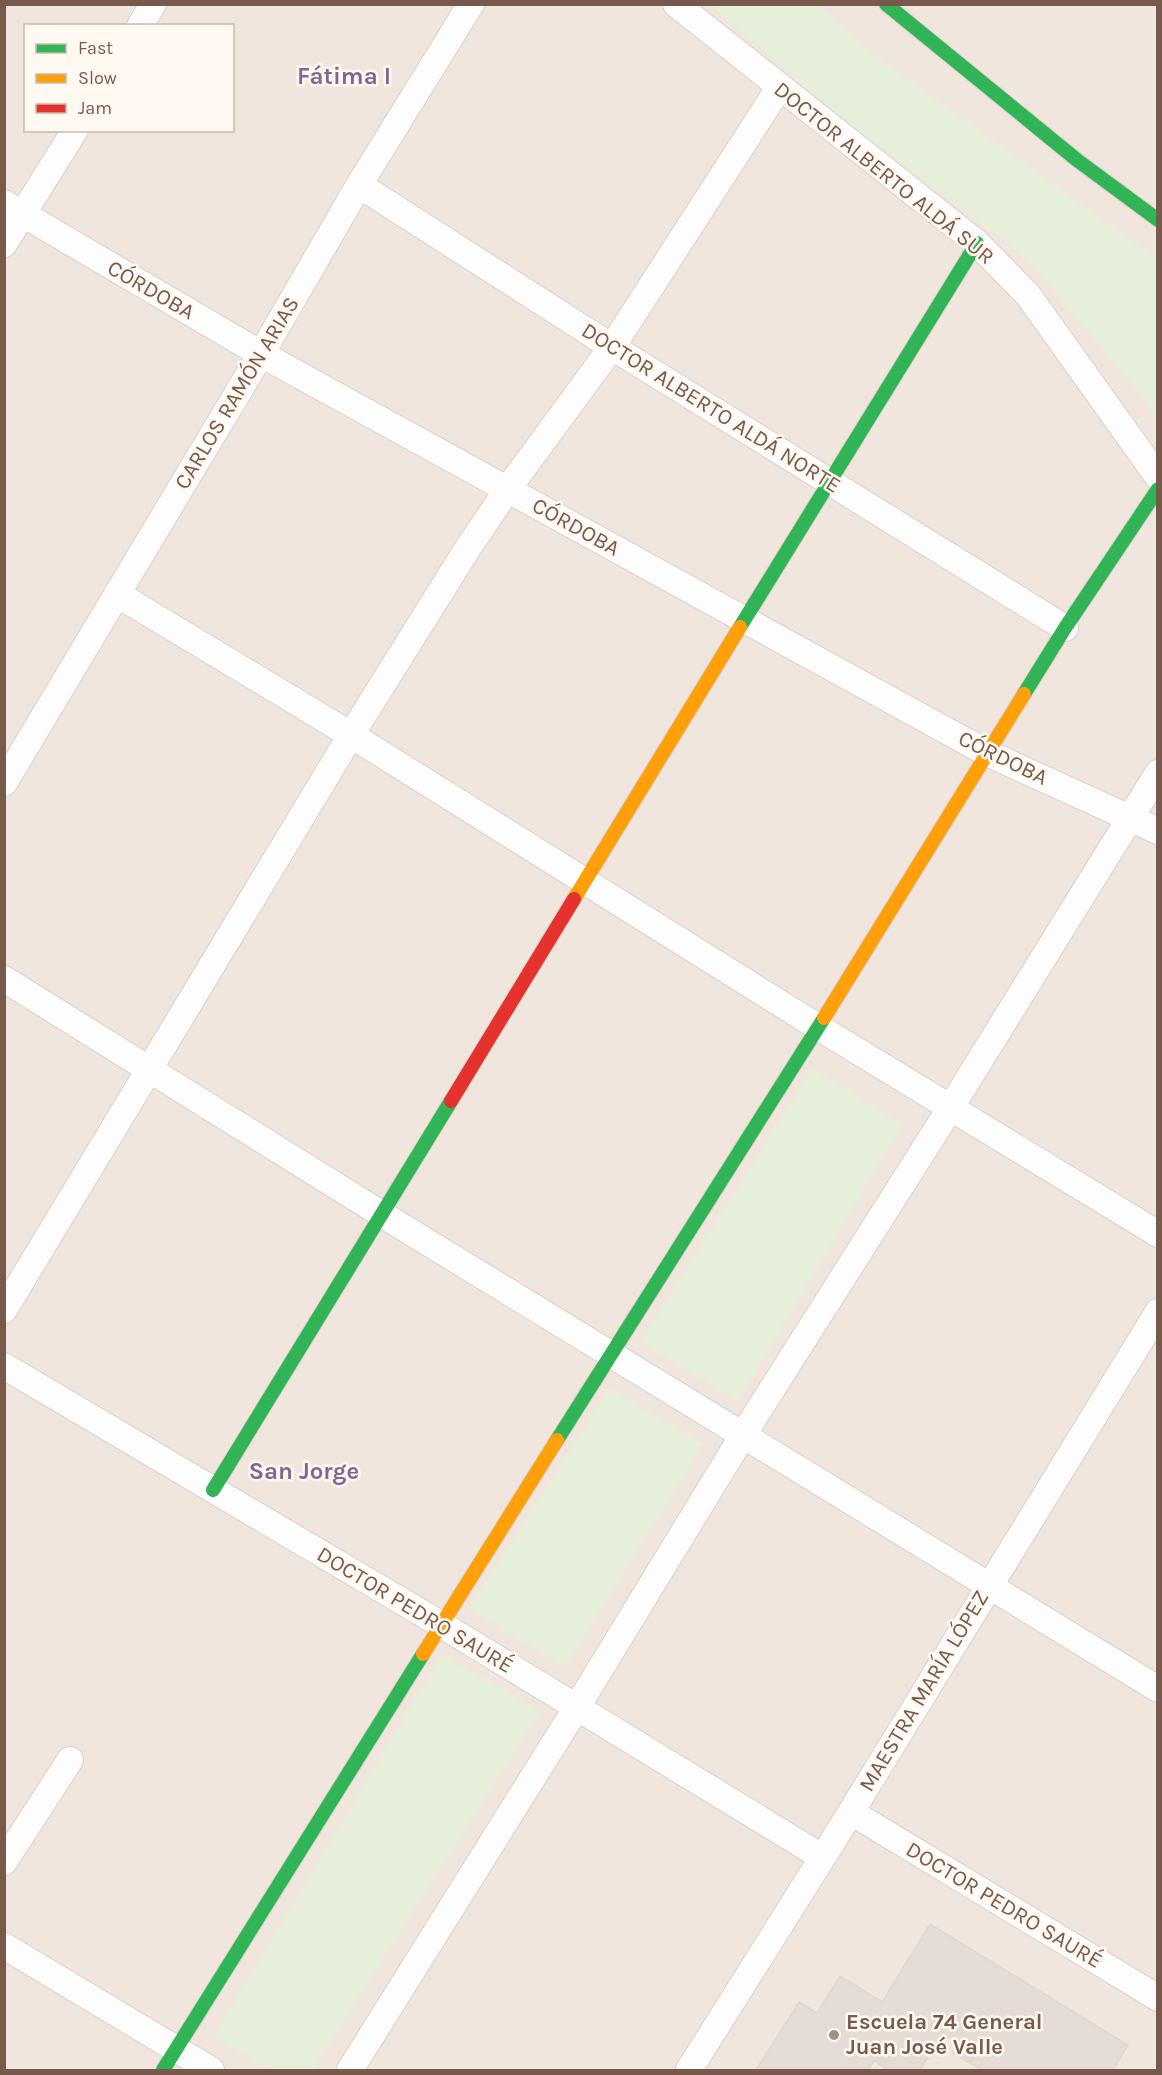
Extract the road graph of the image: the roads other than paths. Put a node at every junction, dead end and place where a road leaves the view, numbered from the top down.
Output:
1 (153, 4) edge
2 (471, 4) edge
3 (676, 4) edge
4 (886, 4) edge
5 (141, 24) edge
6 (779, 88) junction
7 (73, 132) edge
8 (359, 185) junction
9 (14, 209) edge
10 (1158, 220) edge
11 (977, 243) junction
12 (4, 244) edge
13 (612, 347) junction
14 (261, 354) junction
15 (1158, 477) edge
16 (828, 482) junction
17 (1158, 489) edge
18 (507, 490) junction
19 (117, 594) junction
20 (744, 620) junction
21 (1065, 628) junction
22 (351, 735) junction
23 (987, 753) junction
24 (1158, 773) edge
25 (4, 783) edge
26 (1129, 819) junction
27 (1158, 831) edge
28 (586, 882) junction
29 (4, 980) edge
30 (818, 1027) junction
31 (149, 1069) junction
32 (951, 1107) junction
33 (383, 1215) junction
34 (1158, 1234) edge
35 (4, 1310) edge
36 (1158, 1312) edge
37 (610, 1355) junction
38 (4, 1366) edge
39 (743, 1435) junction
40 (213, 1490) junction
41 (989, 1585) junction
42 (442, 1625) junction
43 (1158, 1689) edge
44 (577, 1707) junction
45 (70, 1760) dead end
46 (851, 1812) junction
47 (822, 1857) junction
48 (4, 1862) edge
49 (4, 1946) edge
50 (1158, 1998) edge
51 (170, 2060) edge
52 (211, 2070) edge
53 (350, 2070) edge
54 (689, 2070) edge

1 - 5 street
2 - 8 street, CARLOS RAMÓN ARIAS
3 - 6 street, DOCTOR ALBERTO ALDÁ SUR
4 - 10 street
6 - 11 street, DOCTOR ALBERTO ALDÁ SUR
6 - 13 street
7 - 9 street
8 - 13 street, DOCTOR ALBERTO ALDÁ NORTE
8 - 14 street, CARLOS RAMÓN ARIAS
9 - 12 street
9 - 14 street, CÓRDOBA
11 - 15 street, DOCTOR ALBERTO ALDÁ SUR
11 - 16 street
13 - 16 street, DOCTOR ALBERTO ALDÁ NORTE
13 - 18 street
14 - 18 street, CÓRDOBA
14 - 19 street, CARLOS RAMÓN ARIAS
16 - 20 street
16 - 21 street, DOCTOR ALBERTO ALDÁ NORTE
17 - 21 street
18 - 20 street, CÓRDOBA
18 - 22 street
19 - 22 street
19 - 25 street, CARLOS RAMÓN ARIAS
20 - 23 street, CÓRDOBA
20 - 28 street
21 - 23 street
22 - 28 street
22 - 31 street
23 - 26 street, CÓRDOBA
23 - 30 street
24 - 26 street
26 - 27 street, CÓRDOBA
26 - 32 street
28 - 30 street
28 - 33 street
29 - 31 street
30 - 32 street
30 - 37 street
31 - 33 street
31 - 35 street
32 - 34 street
32 - 39 street
33 - 37 street
33 - 40 street
36 - 41 street, MAESTRA MARÍA LÓPEZ
37 - 39 street
37 - 42 street
38 - 40 street, DOCTOR PEDRO SAURÉ
39 - 41 street
39 - 44 street
40 - 42 street, DOCTOR PEDRO SAURÉ
41 - 43 street
41 - 46 street, MAESTRA MARÍA LÓPEZ
42 - 44 street, DOCTOR PEDRO SAURÉ
42 - 51 street
44 - 47 street, DOCTOR PEDRO SAURÉ
44 - 53 street
45 - 48 street
46 - 47 street, MAESTRA MARÍA LÓPEZ
46 - 50 street, DOCTOR PEDRO SAURÉ
47 - 54 street, MAESTRA MARÍA LÓPEZ
49 - 51 street
51 - 52 street

